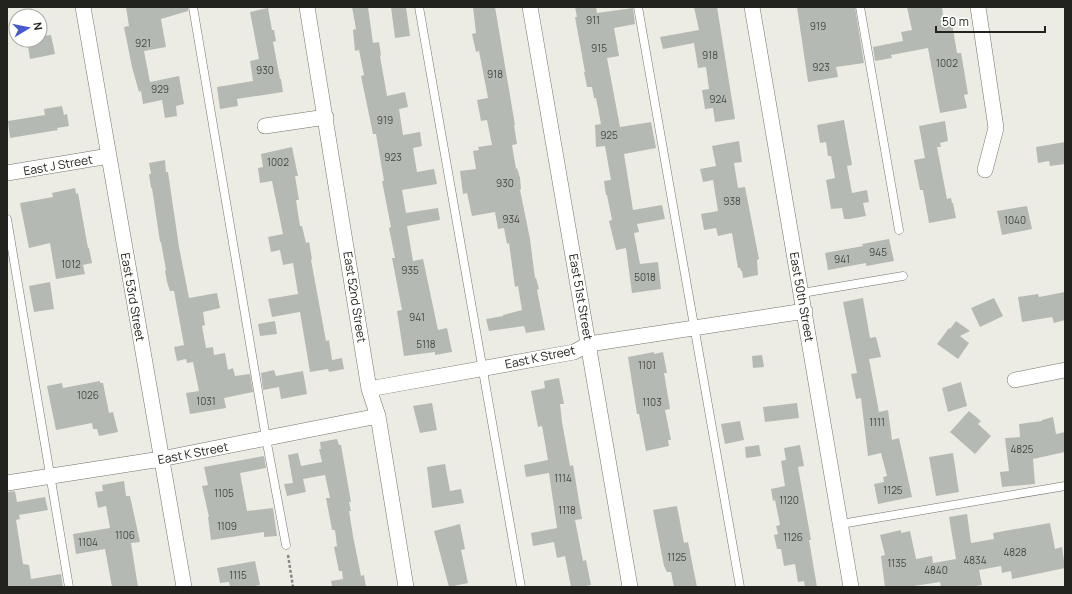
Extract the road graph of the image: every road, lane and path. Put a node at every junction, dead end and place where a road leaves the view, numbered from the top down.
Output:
1 (83, 7) edge
2 (193, 7) edge
3 (308, 7) edge
4 (419, 7) edge
5 (530, 7) edge
6 (638, 7) edge
7 (752, 7) edge
8 (860, 7) edge
9 (978, 7) edge
10 (326, 117) junction
11 (265, 126) dead end
12 (109, 156) junction
13 (985, 170) dead end
14 (7, 173) edge
15 (7, 219) edge
16 (899, 230) dead end
17 (903, 276) dead end
18 (802, 293) junction
19 (805, 311) junction
20 (693, 328) junction
21 (589, 344) junction
22 (482, 368) junction
23 (1065, 370) edge
24 (1015, 380) dead end
25 (369, 389) junction
26 (378, 416) junction
27 (266, 438) junction
28 (161, 459) junction
29 (51, 476) junction
30 (7, 483) edge
31 (1065, 486) edge
32 (841, 524) junction
33 (286, 545) joint
34 (69, 587) edge
35 (184, 587) edge
36 (293, 587) edge
37 (406, 587) edge
38 (521, 587) edge
39 (630, 587) edge
40 (740, 587) edge
41 (851, 587) edge

1 - 12 street, East 53rd Street
2 - 27 lane
3 - 10 street, East 52nd Street
4 - 22 lane
5 - 21 street, East 51st Street
6 - 20 lane
7 - 18 street, East 50th Street
8 - 16 lane
9 - 13 street
10 - 11 street
10 - 25 street, East 52nd Street
12 - 14 street, East J Street
12 - 28 street, East 53rd Street
15 - 29 lane
17 - 18 lane
18 - 19 street, East 50th Street
19 - 20 street, East K Street
19 - 32 street, East 50th Street
20 - 21 street, East K Street
20 - 40 lane
21 - 22 street, East K Street
21 - 39 street, East 51st Street
22 - 25 street, East K Street
22 - 38 lane
23 - 24 street
25 - 26 street, East 52nd Street
26 - 27 street, East K Street
26 - 37 street, East 52nd Street
27 - 28 street, East K Street
27 - 33 lane
28 - 29 street, East K Street
28 - 35 street, East 53rd Street
29 - 30 street, East K Street
29 - 34 lane
31 - 32 lane
32 - 41 street, East 50th Street
33 - 36 path

